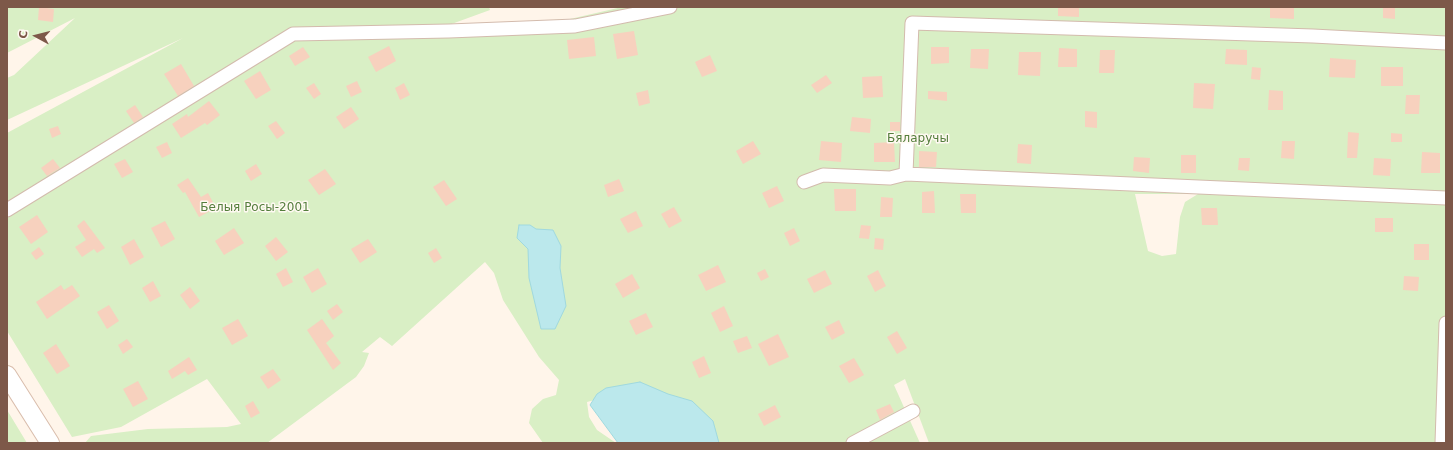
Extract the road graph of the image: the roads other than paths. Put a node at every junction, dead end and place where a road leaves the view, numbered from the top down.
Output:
1 (670, 7) edge
2 (1446, 44) edge
3 (906, 174) junction
4 (804, 182) dead end
5 (1446, 198) edge
6 (7, 210) edge
7 (1446, 323) edge
8 (1446, 352) edge
9 (7, 375) edge
10 (913, 411) dead end
11 (50, 443) edge
12 (853, 443) edge
13 (1442, 443) edge

1 - 6 street
2 - 3 street
3 - 4 street
3 - 5 street
7 - 8 street
8 - 13 street
9 - 11 main road
10 - 12 street

